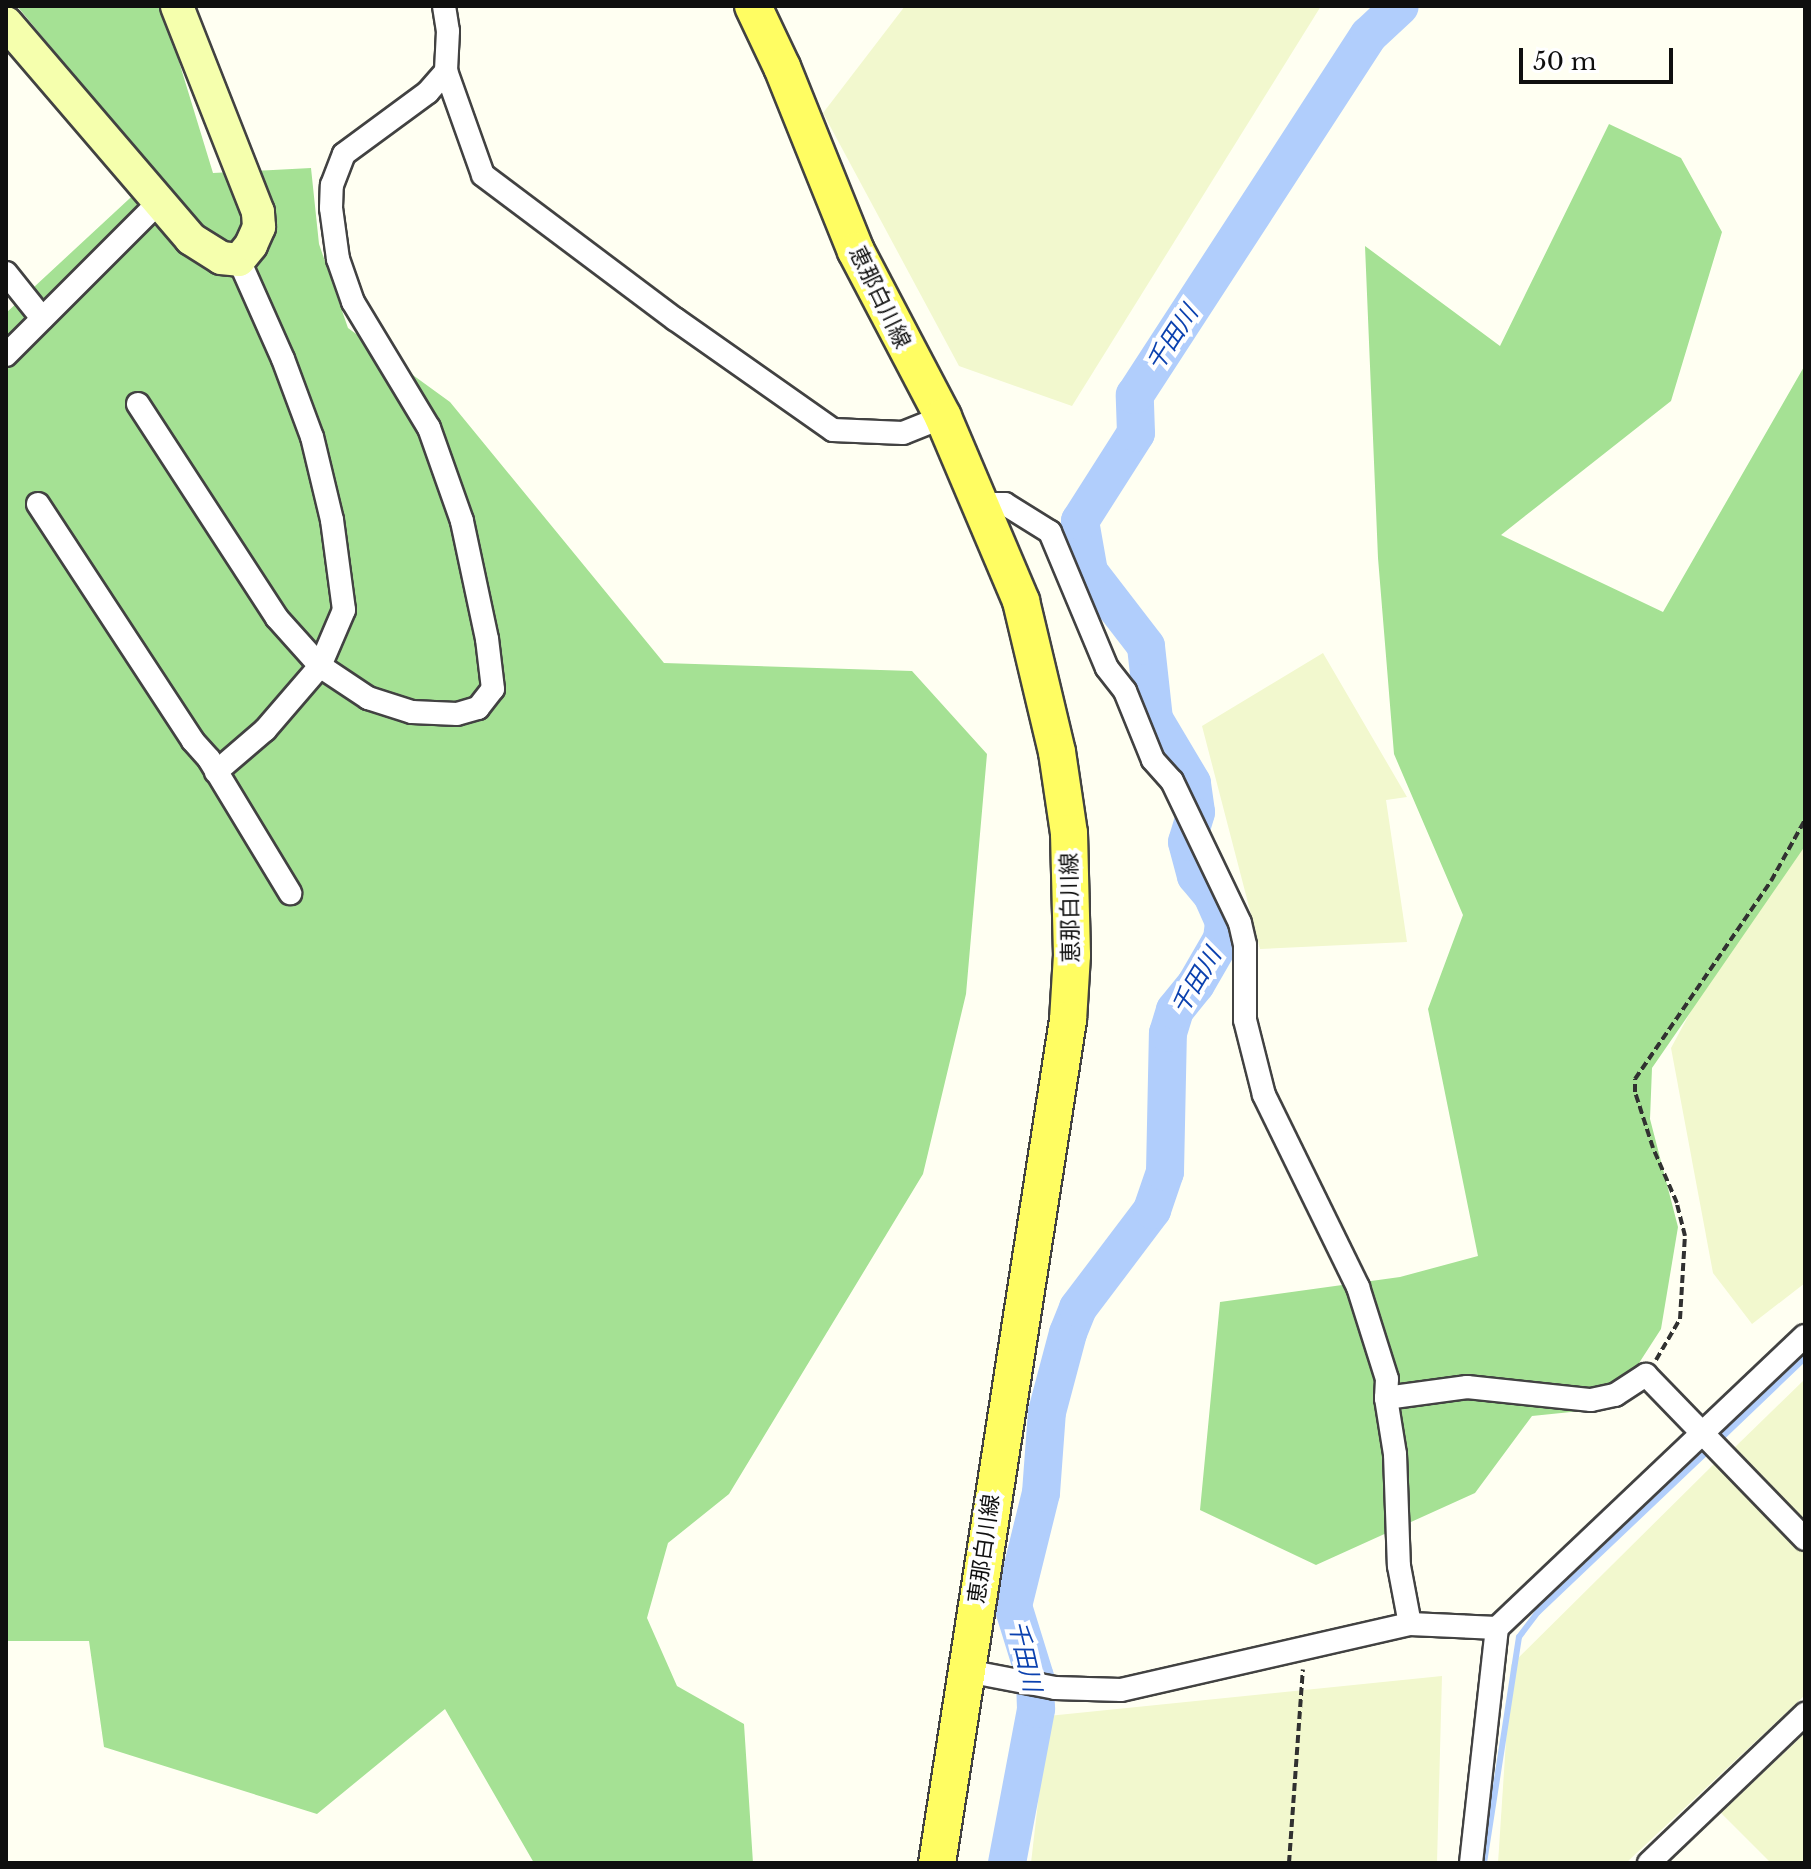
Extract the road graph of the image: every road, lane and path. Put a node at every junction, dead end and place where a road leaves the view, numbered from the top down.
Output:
1 (177, 6) edge
2 (444, 6) edge
3 (753, 6) edge
4 (6, 23) edge
5 (446, 71) junction
6 (158, 203) junction
7 (239, 260) junction
8 (6, 273) edge
9 (42, 318) junction
10 (6, 355) edge
11 (138, 404) dead end
12 (943, 417) junction
13 (38, 504) dead end
14 (980, 504) junction
15 (320, 666) junction
16 (216, 772) junction
17 (1805, 820) edge
18 (290, 893) dead end
19 (1805, 1336) edge
20 (1646, 1375) junction
21 (1386, 1398) junction
22 (1705, 1435) junction
23 (1805, 1539) edge
24 (1410, 1624) junction
25 (1497, 1628) junction
26 (1305, 1648) junction
27 (967, 1671) junction
28 (1805, 1714) edge
29 (937, 1863) edge
30 (1289, 1863) edge
31 (1471, 1863) edge
32 (1649, 1863) edge

1 - 7 street
2 - 5 street
3 - 12 main road, 恵那白川線
4 - 6 street
5 - 12 street
5 - 15 street
6 - 7 street
6 - 9 street
7 - 15 street
8 - 9 street
9 - 10 street
11 - 15 street
12 - 14 main road, 恵那白川線
13 - 16 street
14 - 21 street
14 - 27 main road, 恵那白川線
15 - 16 street
16 - 18 street
17 - 20 path
19 - 22 street
20 - 21 street
20 - 22 street
21 - 24 street
22 - 23 street
22 - 25 street
24 - 25 street
24 - 26 street
25 - 31 street
26 - 27 street
26 - 30 path
27 - 29 main road, 恵那白川線
28 - 32 street

